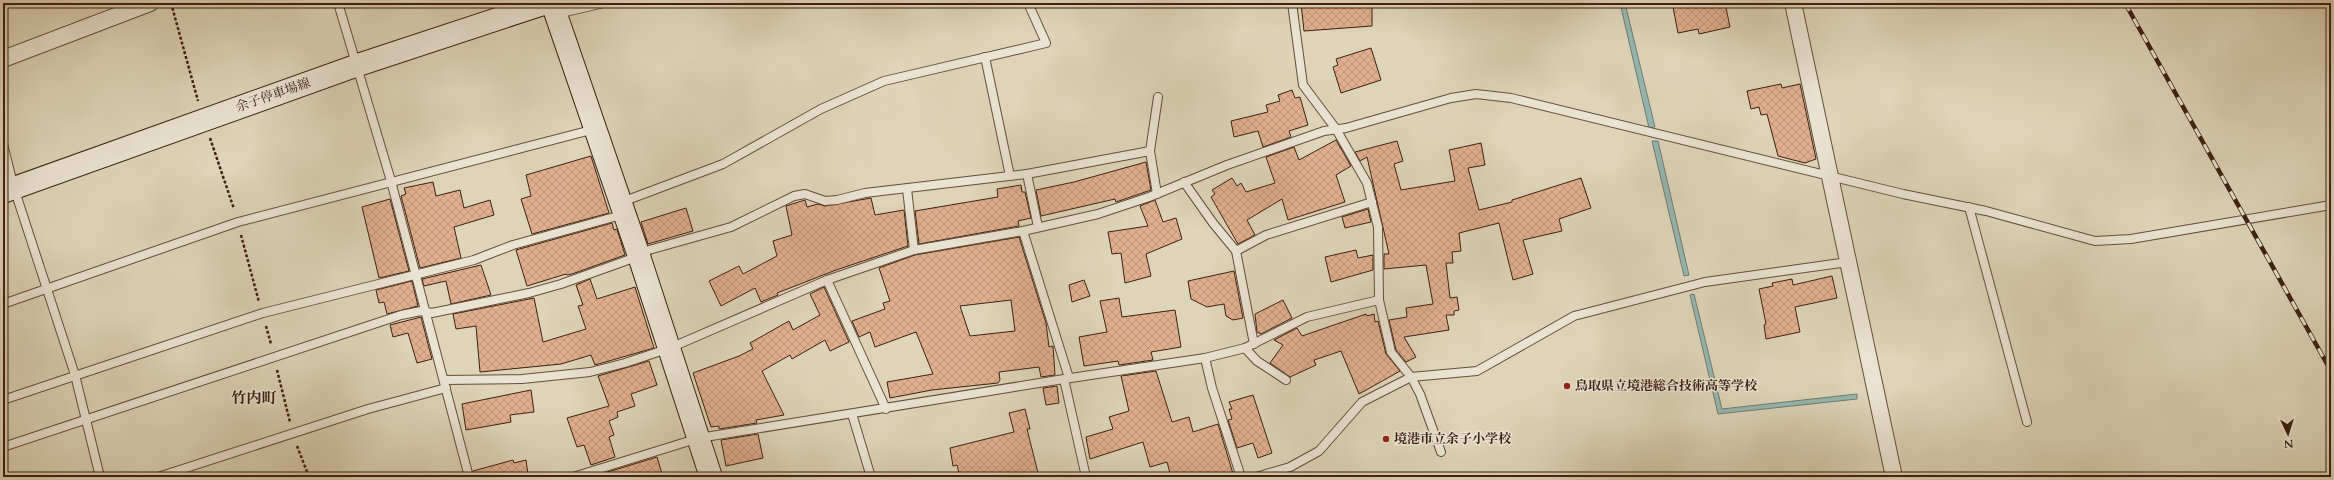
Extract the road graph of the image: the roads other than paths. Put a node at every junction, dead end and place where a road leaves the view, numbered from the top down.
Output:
1 (150, 3) edge
2 (338, 3) edge
3 (604, 3) edge
4 (1028, 3) edge
5 (1292, 3) edge
6 (1792, 3) edge
7 (551, 7) edge
8 (986, 56) junction
9 (3, 59) edge
10 (358, 65) junction
11 (1158, 97) dead end
12 (596, 129) junction
13 (1336, 129) junction
14 (3, 144) edge
15 (1150, 151) junction
16 (1027, 174) junction
17 (1829, 175) junction
18 (1010, 176) junction
19 (391, 182) junction
20 (1184, 182) junction
21 (907, 189) junction
22 (9, 190) edge
23 (1157, 194) junction
24 (1372, 202) junction
25 (2331, 204) edge
26 (1969, 207) junction
27 (623, 208) junction
28 (1038, 227) junction
29 (1023, 231) junction
30 (914, 250) junction
31 (1236, 251) junction
32 (639, 256) junction
33 (1848, 262) junction
34 (416, 275) junction
35 (827, 280) junction
36 (47, 287) junction
37 (1379, 300) junction
38 (3, 304) edge
39 (426, 311) junction
40 (1254, 344) junction
41 (670, 348) junction
42 (1245, 348) junction
43 (1205, 358) junction
44 (75, 375) junction
45 (1411, 377) junction
46 (1067, 378) junction
47 (1286, 380) dead end
48 (445, 384) junction
49 (3, 400) edge
50 (886, 409) junction
51 (852, 414) junction
52 (87, 420) junction
53 (2027, 422) dead end
54 (699, 438) junction
55 (3, 447) edge
56 (1441, 452) dead end
57 (100, 477) edge
58 (158, 477) edge
59 (470, 477) edge
60 (573, 477) edge
61 (711, 477) edge
62 (871, 477) edge
63 (1086, 477) edge
64 (1241, 477) edge
65 (1256, 477) edge
66 (1894, 477) edge

1 - 9 street
2 - 10 lane
3 - 7 lane
4 - 8 lane
5 - 13 lane
6 - 17 street
7 - 10 main road, 余子停車場線
7 - 12 main road
8 - 18 lane
8 - 27 lane
10 - 19 lane
10 - 22 main road, 余子停車場線
11 - 15 lane
12 - 19 lane
12 - 27 main road
13 - 17 lane
13 - 20 lane
13 - 24 lane
14 - 22 lane
15 - 16 lane
15 - 23 lane
16 - 18 lane
16 - 28 lane
17 - 26 lane
17 - 33 street
18 - 21 lane
19 - 34 lane
19 - 36 lane
20 - 23 lane
20 - 31 lane
21 - 30 lane
21 - 32 lane
22 - 36 lane
23 - 28 lane
24 - 31 lane
24 - 37 lane
25 - 26 lane
26 - 53 lane
27 - 32 main road
27 - 34 lane
28 - 29 lane
29 - 30 lane
29 - 46 lane
30 - 35 lane
31 - 40 lane
32 - 39 lane
32 - 41 main road
33 - 45 lane
33 - 66 street
34 - 39 lane
34 - 44 lane
35 - 41 lane
35 - 50 lane
36 - 38 lane
36 - 44 lane
37 - 40 lane
37 - 45 lane
39 - 48 lane
39 - 52 lane
40 - 42 lane
41 - 48 lane
41 - 54 main road
42 - 43 lane
42 - 47 lane
43 - 46 lane
43 - 64 lane
44 - 49 lane
44 - 52 lane
45 - 56 lane
45 - 65 lane
46 - 50 lane
46 - 63 lane
48 - 58 lane
48 - 59 lane
50 - 51 lane
51 - 54 lane
51 - 62 lane
52 - 55 lane
52 - 57 lane
54 - 60 lane
54 - 61 main road

